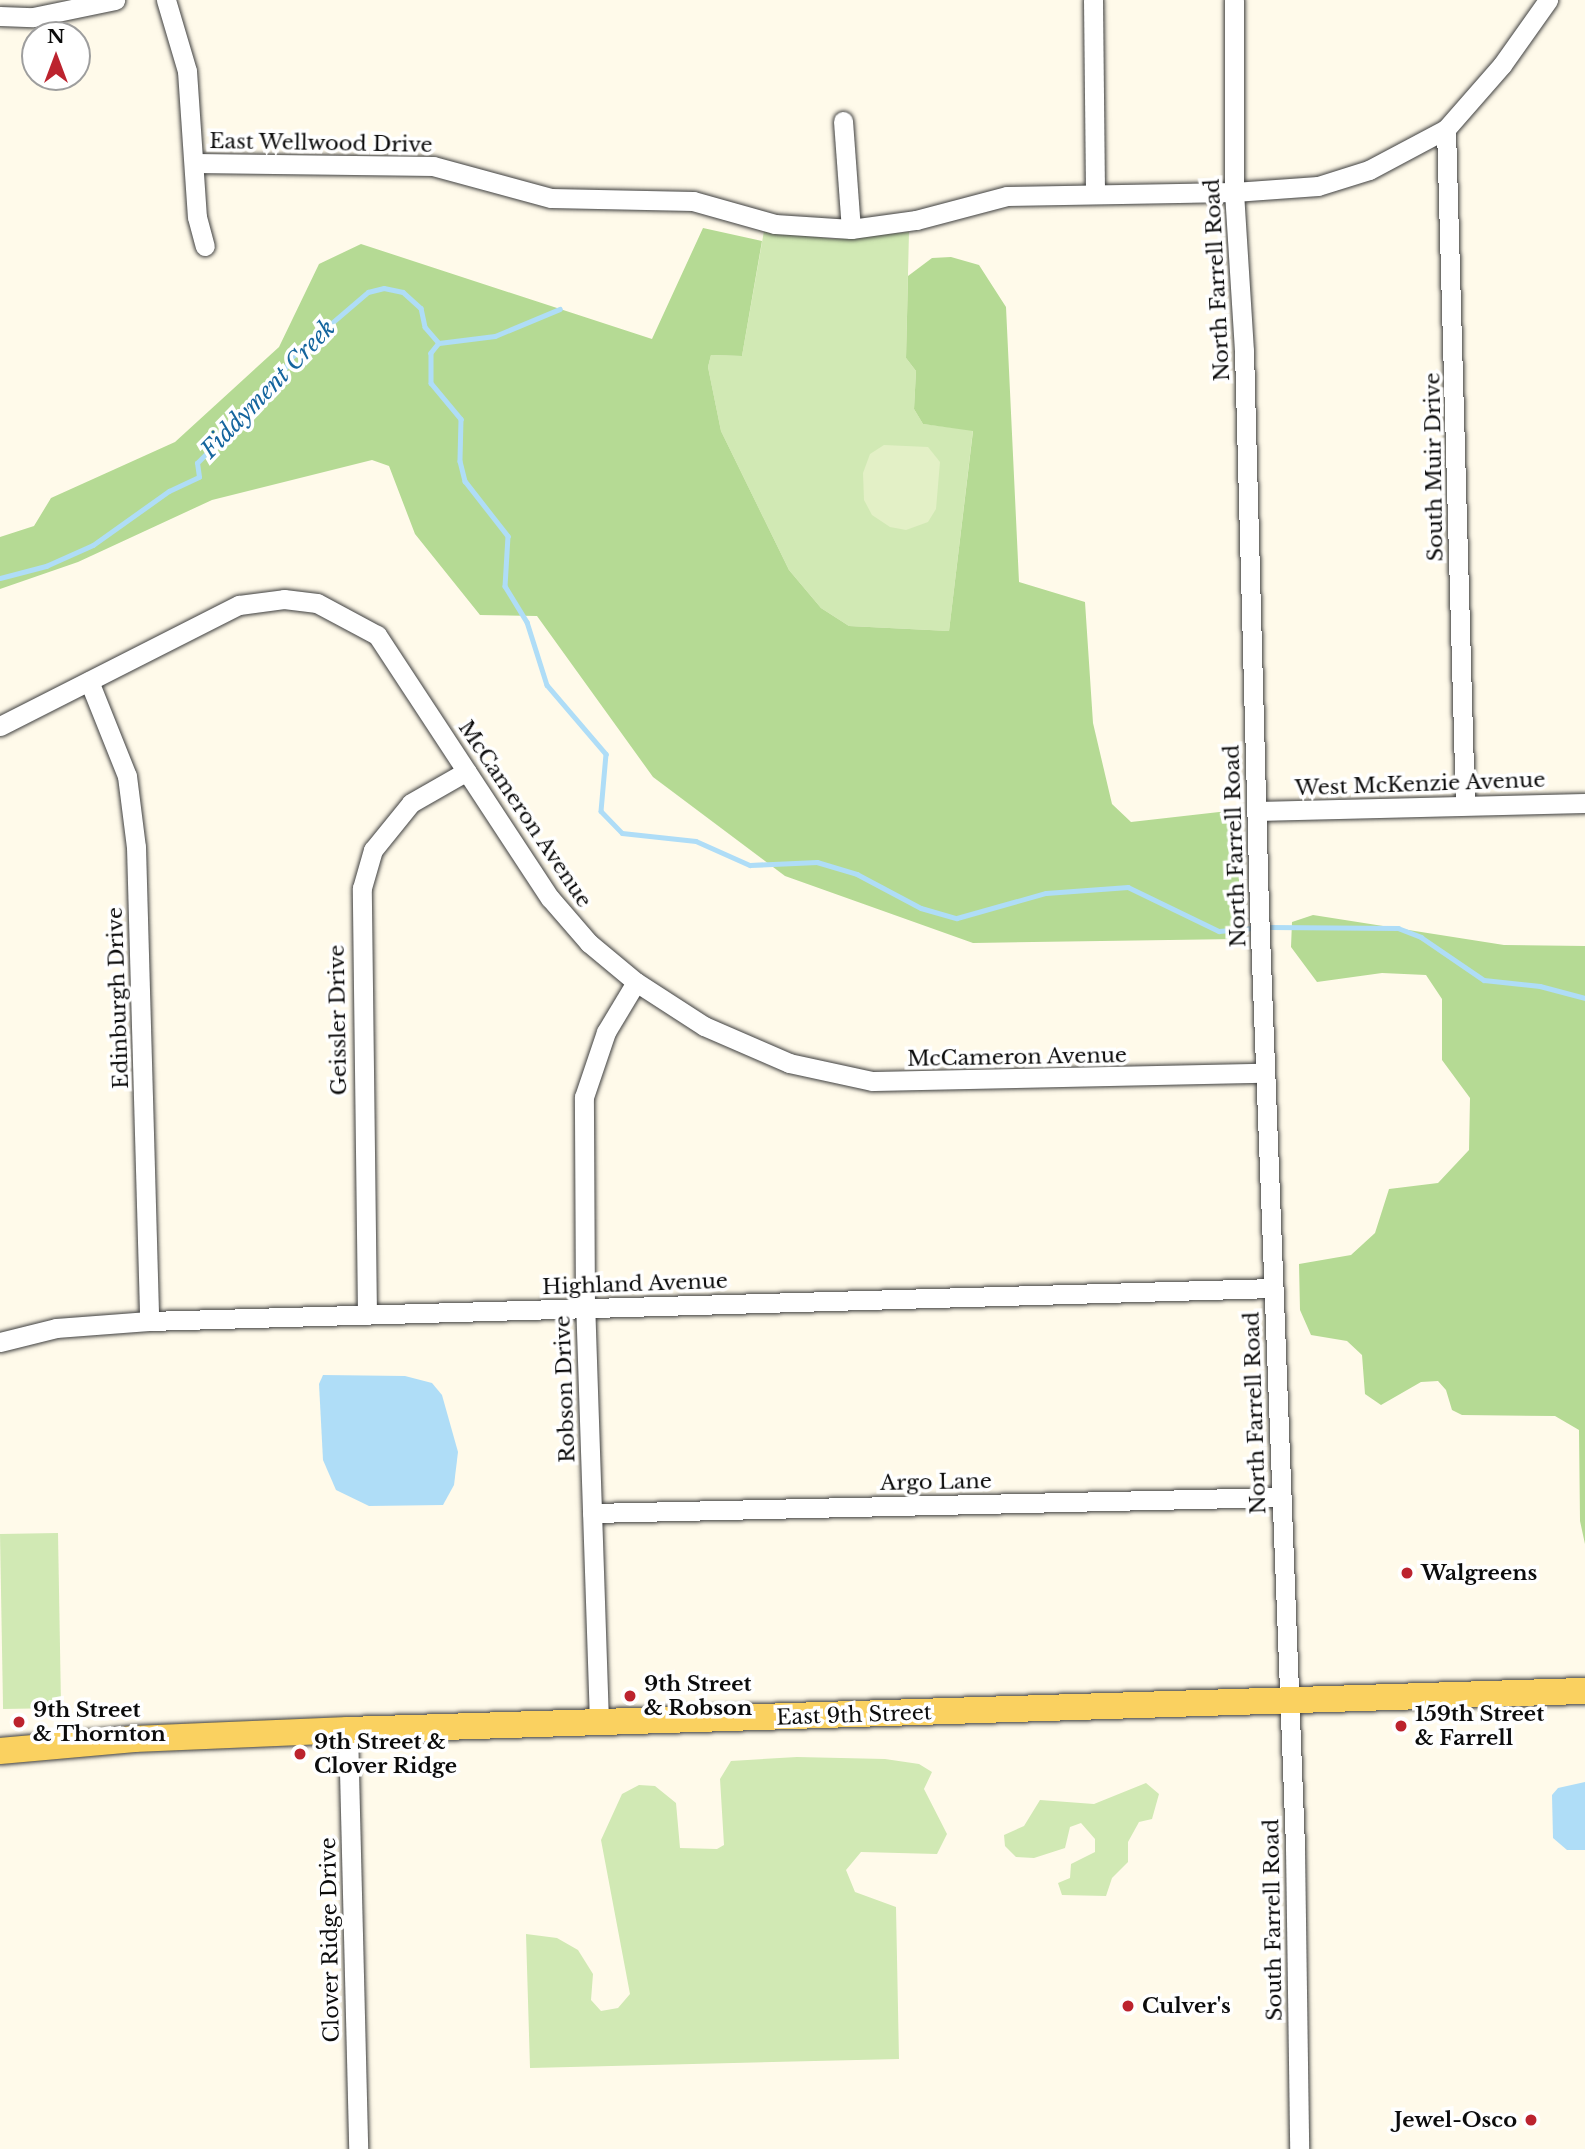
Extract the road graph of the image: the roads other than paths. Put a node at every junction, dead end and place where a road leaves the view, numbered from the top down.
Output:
1 (115, 0) edge
2 (166, 0) edge
3 (1093, 0) edge
4 (1234, 0) edge
5 (1548, 0) edge
6 (0, 16) edge
7 (843, 121) dead end
8 (1446, 129) junction
9 (195, 163) junction
10 (1234, 192) junction
11 (1095, 194) junction
12 (851, 229) junction
13 (205, 246) dead end
14 (89, 681) junction
15 (0, 726) edge
16 (467, 771) junction
17 (1585, 803) edge
18 (1465, 804) junction
19 (1256, 811) junction
20 (636, 982) junction
21 (1265, 1073) junction
22 (1273, 1288) junction
23 (585, 1308) junction
24 (367, 1315) junction
25 (149, 1321) junction
26 (0, 1342) edge
27 (1281, 1497) junction
28 (592, 1513) junction
29 (1585, 1691) edge
30 (1288, 1696) junction
31 (599, 1722) junction
32 (348, 1730) junction
33 (0, 1751) edge
34 (358, 2149) edge
35 (1300, 2149) edge

1 - 6 street
2 - 9 street
3 - 11 street
4 - 10 street, North Farrell Road
5 - 8 street, East Wellwood Drive
7 - 12 street
8 - 10 street, East Wellwood Drive
8 - 18 street, South Muir Drive
9 - 12 street, East Wellwood Drive
9 - 13 street
10 - 11 street, East Wellwood Drive
10 - 19 street, North Farrell Road
11 - 12 street, East Wellwood Drive
14 - 15 street, McCameron Avenue
14 - 16 street, McCameron Avenue
14 - 25 street, Edinburgh Drive
16 - 20 street, McCameron Avenue
16 - 24 street, Geissler Drive
17 - 18 street, West McKenzie Avenue
18 - 19 street, West McKenzie Avenue
19 - 21 street, North Farrell Road
20 - 21 street, McCameron Avenue
20 - 23 street, Robson Drive
21 - 22 street, North Farrell Road
22 - 23 street, Highland Avenue
22 - 27 street, North Farrell Road
23 - 24 street, Highland Avenue
23 - 28 street, Robson Drive
24 - 25 street, Highland Avenue
25 - 26 street, Highland Avenue
27 - 28 street, Argo Lane
27 - 30 street, North Farrell Road
28 - 31 street, Robson Drive
29 - 30 main road, East 9th Street
30 - 31 main road, East 9th Street
30 - 35 street, South Farrell Road
31 - 32 main road, East 9th Street
32 - 33 main road, East 9th Street
32 - 34 street, Clover Ridge Drive

